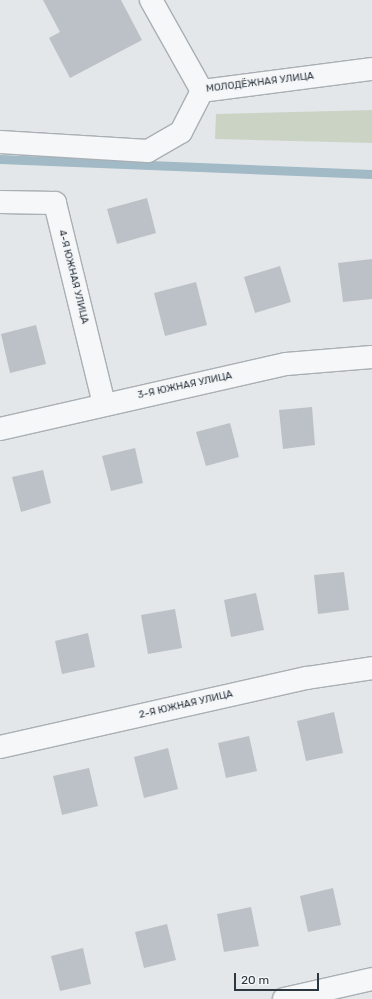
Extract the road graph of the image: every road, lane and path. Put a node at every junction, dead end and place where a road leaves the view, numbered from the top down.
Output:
1 (151, 0) edge
2 (372, 69) edge
3 (202, 91) junction
4 (0, 142) edge
5 (0, 202) edge
6 (372, 357) edge
7 (104, 404) junction
8 (0, 429) edge
9 (372, 668) edge
10 (0, 747) edge
11 (372, 979) edge
12 (284, 999) edge

1 - 3 street, МОЛОДЁЖНАЯ УЛИЦА
2 - 3 street, МОЛОДЁЖНАЯ УЛИЦА
3 - 4 street
5 - 7 street, 4-Я ЮЖНАЯ УЛИЦА
6 - 7 street, 3-Я ЮЖНАЯ УЛИЦА
7 - 8 street, 3-Я ЮЖНАЯ УЛИЦА
9 - 10 street, 2-Я ЮЖНАЯ УЛИЦА
11 - 12 street

